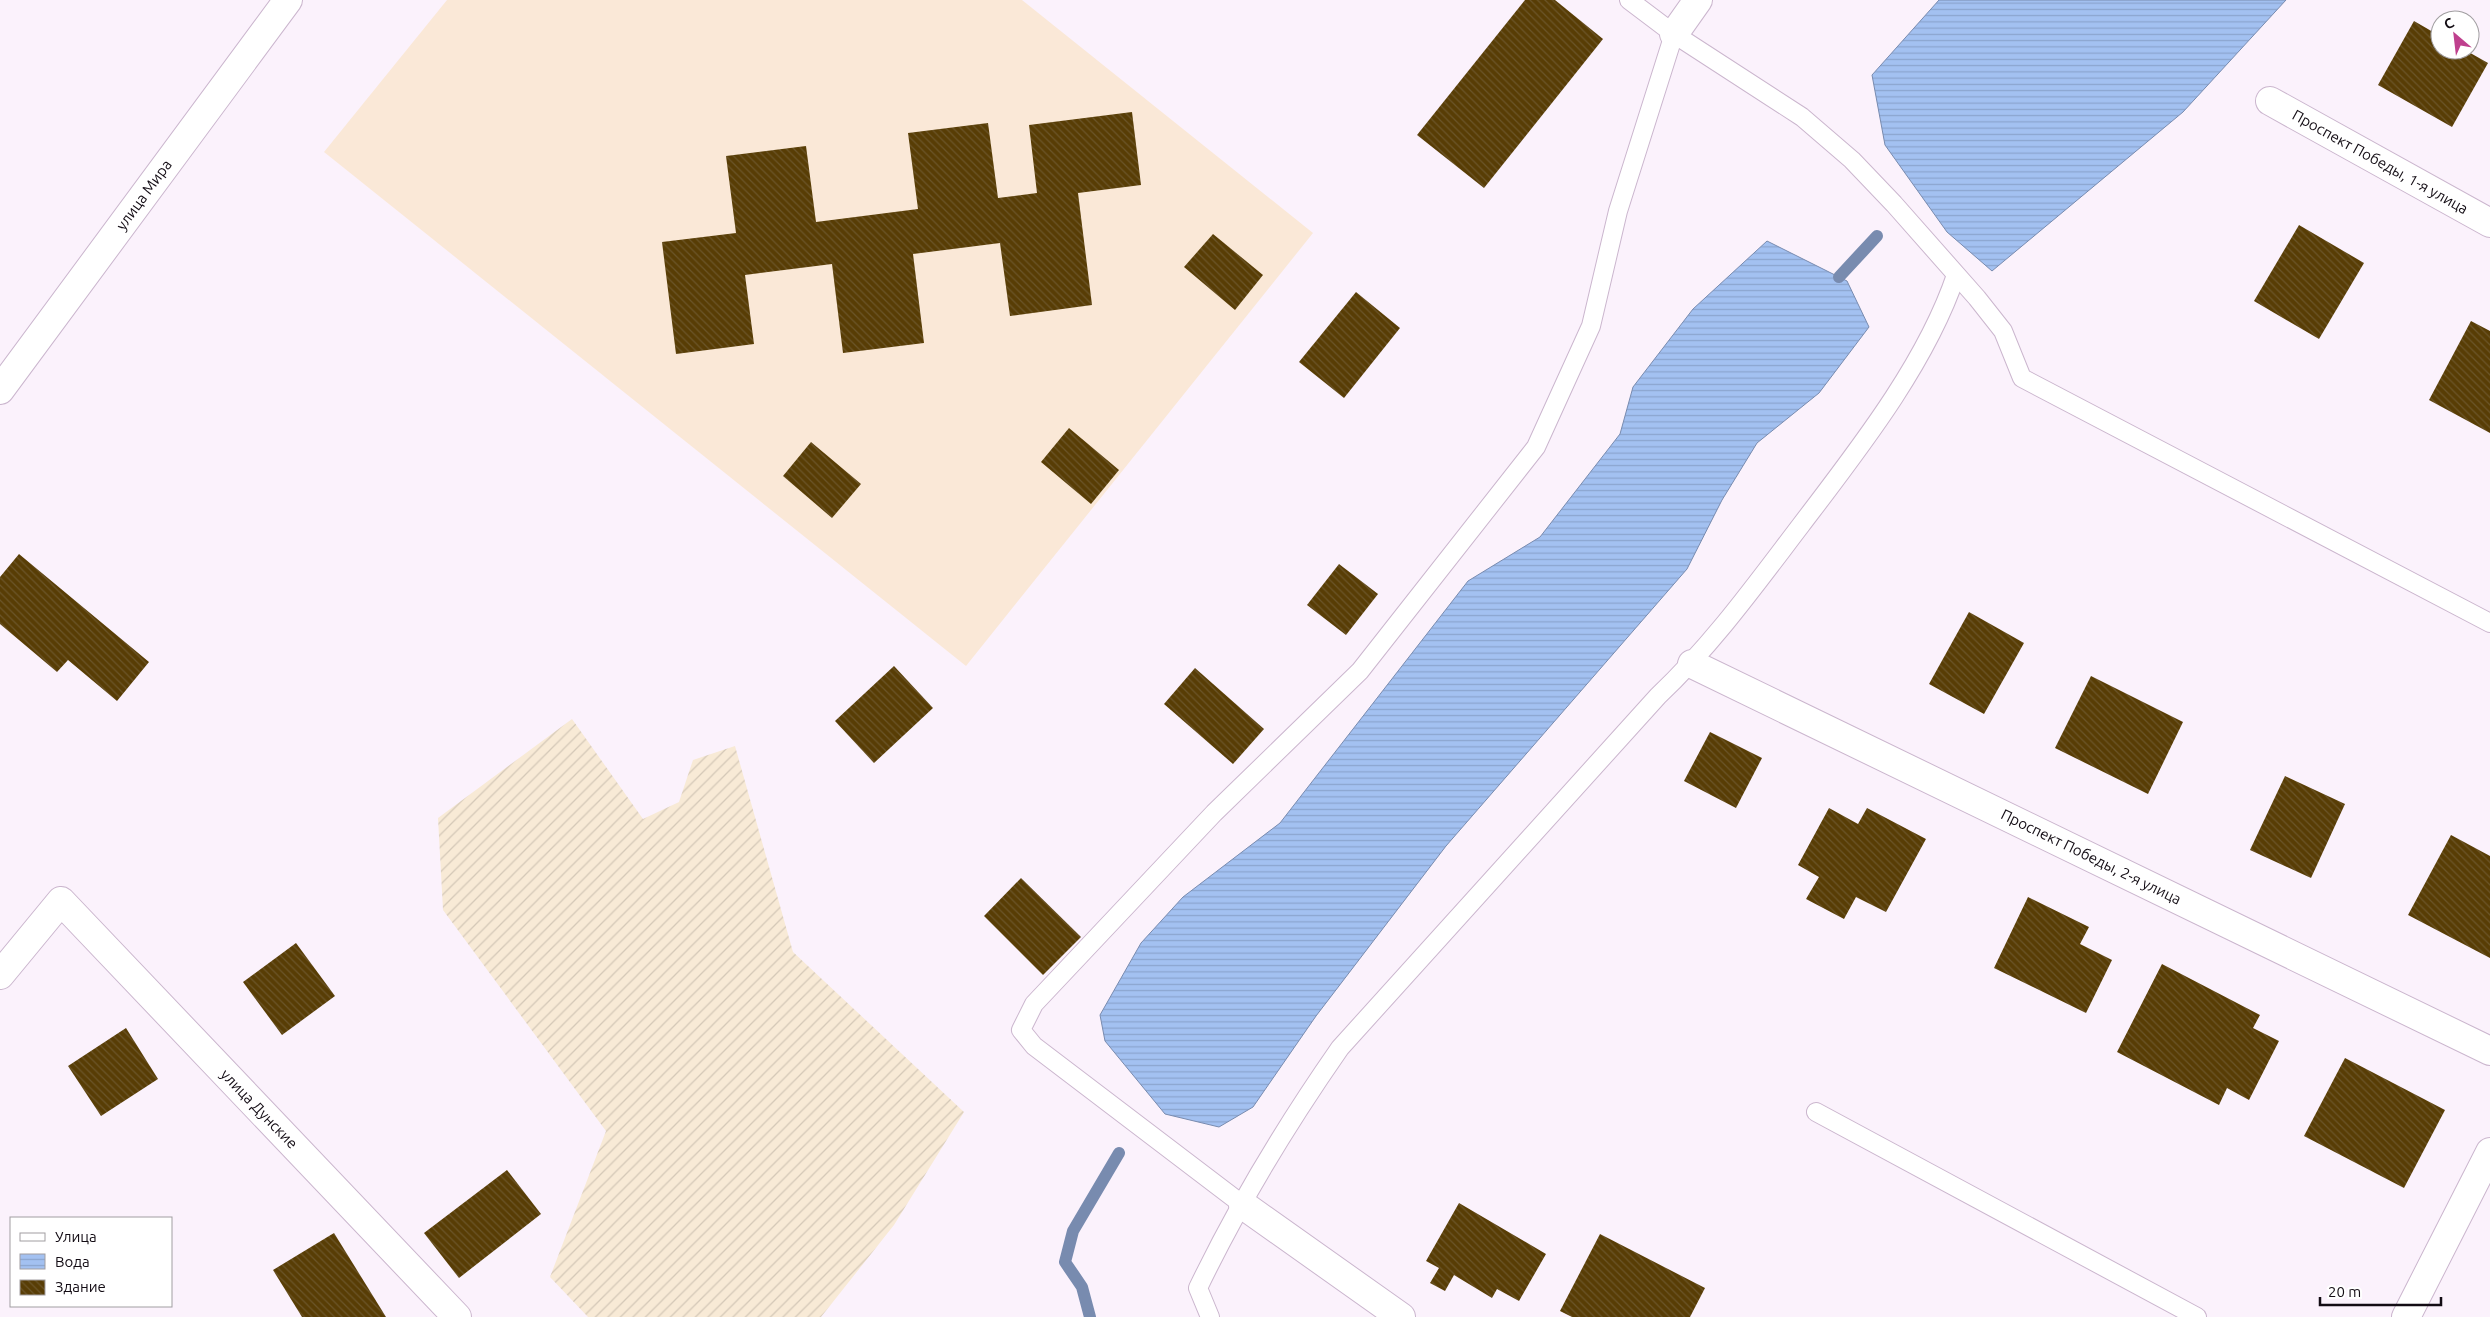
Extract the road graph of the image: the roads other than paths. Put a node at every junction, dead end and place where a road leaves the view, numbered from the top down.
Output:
1 (288, 0) edge
2 (1629, 0) edge
3 (1698, 0) edge
4 (1674, 34) junction
5 (2270, 101) dead end
6 (2490, 223) edge
7 (1956, 274) junction
8 (0, 390) edge
9 (2490, 623) edge
10 (1692, 664) junction
11 (0, 975) edge
12 (2490, 1051) edge
13 (1816, 1112) dead end
14 (2486, 1168) edge
15 (1243, 1204) junction
16 (457, 1317) edge
17 (1210, 1317) edge
18 (1401, 1317) edge
19 (2197, 1317) edge
20 (2406, 1317) edge

1 - 8 street, улица Мира
2 - 4 lane
3 - 4 street
4 - 7 lane
4 - 15 lane
5 - 6 street, Проспект Победы, 1-я улица
7 - 9 lane
7 - 10 lane
10 - 12 street, Проспект Победы, 2-я улица
10 - 15 lane
11 - 16 street, улица Дунские
13 - 19 lane
14 - 20 street
15 - 17 lane
15 - 18 street

